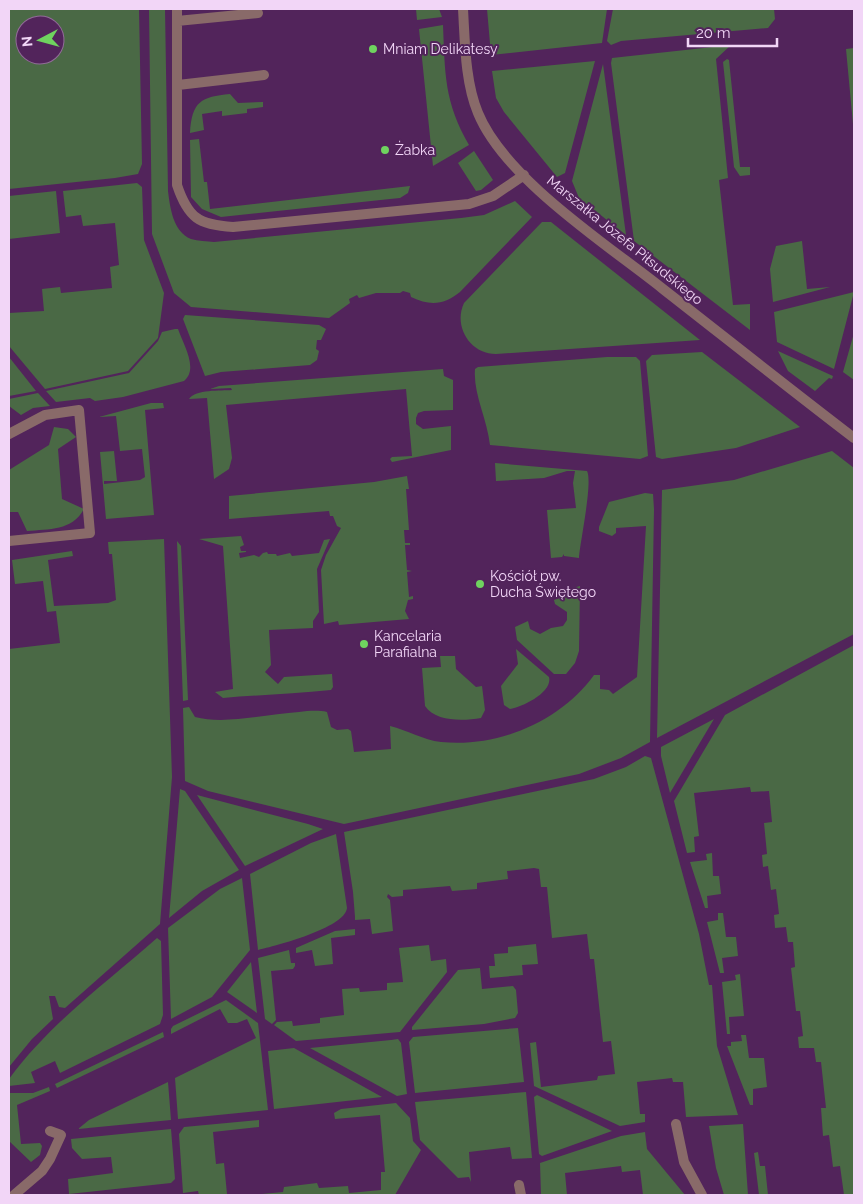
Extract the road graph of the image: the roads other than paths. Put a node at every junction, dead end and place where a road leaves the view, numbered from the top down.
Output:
1 (177, 9) edge
2 (463, 9) edge
3 (258, 13) dead end
4 (177, 21) junction
5 (264, 75) dead end
6 (178, 85) junction
7 (524, 175) junction
8 (9, 434) edge
9 (854, 438) edge
10 (9, 541) edge
11 (676, 1124) dead end
12 (50, 1131) dead end
13 (14, 1195) edge
14 (702, 1195) edge

1 - 4 street
2 - 7 street, Marszałka Józefa Piłsudskiego
3 - 4 street
4 - 6 street
5 - 6 street
6 - 7 street
7 - 9 street, Marszałka Józefa Piłsudskiego
8 - 10 street
11 - 14 street
12 - 13 street

